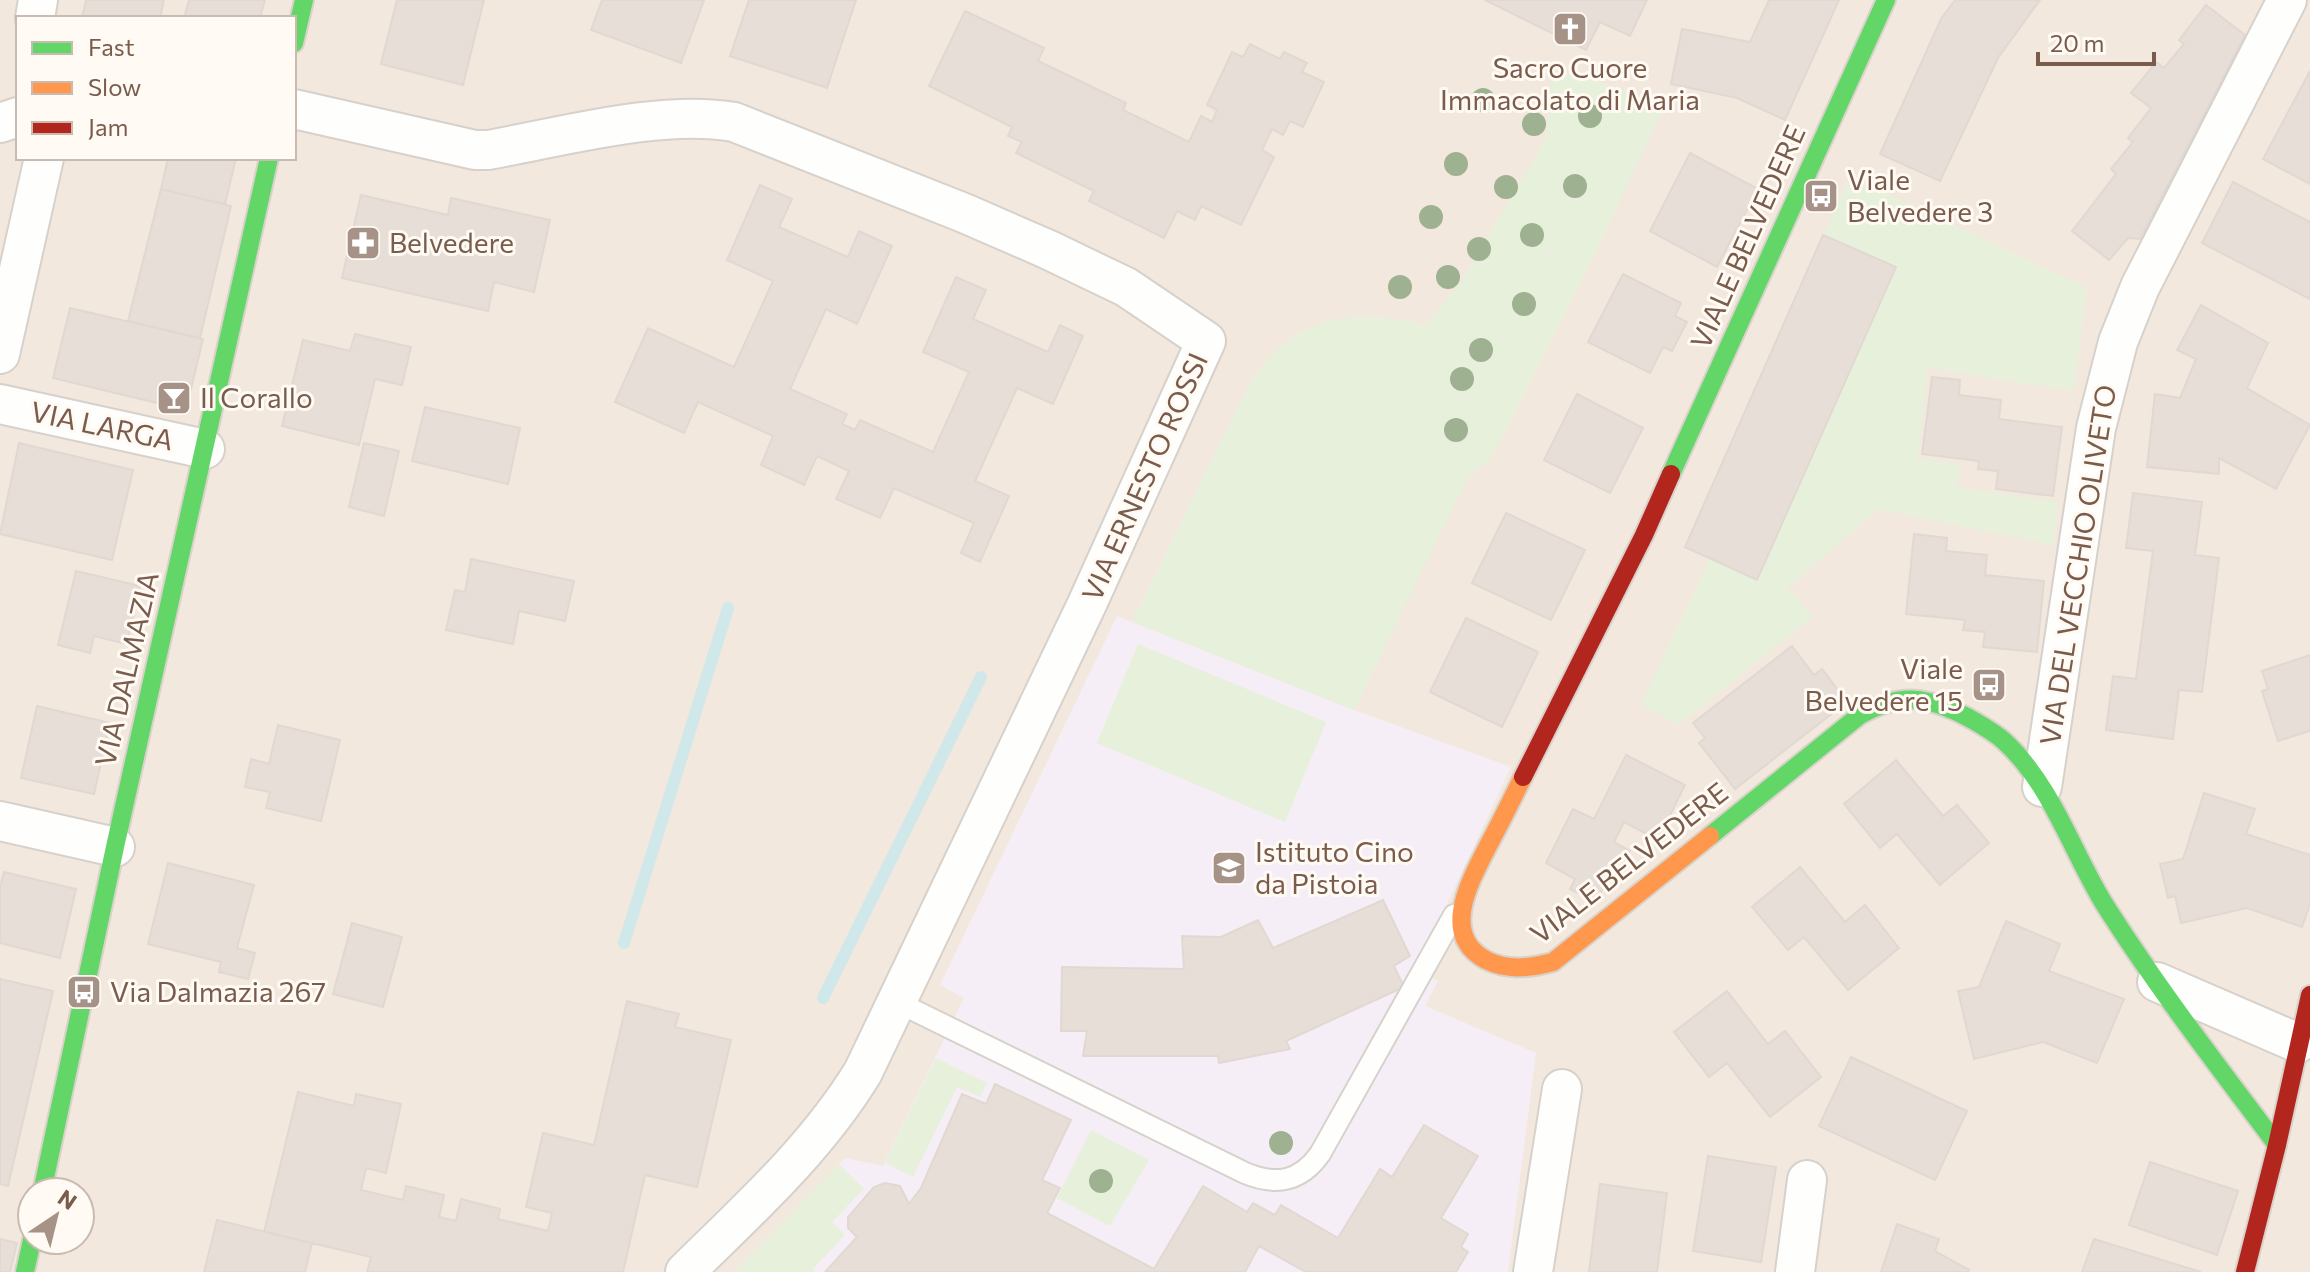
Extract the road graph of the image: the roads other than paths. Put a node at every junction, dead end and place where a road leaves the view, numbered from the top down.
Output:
1 (304, 0) edge
2 (1886, 0) edge
3 (2287, 0) edge
4 (296, 34) edge
5 (296, 109) edge
6 (44, 160) edge
7 (269, 160) edge
8 (0, 354) edge
9 (0, 404) edge
10 (205, 449) junction
11 (2042, 787) junction
12 (0, 821) edge
13 (115, 847) junction
14 (1462, 902) junction
15 (2157, 982) junction
16 (2310, 995) edge
17 (897, 1002) junction
18 (2298, 1043) junction
19 (1562, 1089) dead end
20 (2277, 1145) junction
21 (45, 1176) edge
22 (1807, 1180) dead end
23 (685, 1272) edge
24 (1533, 1272) edge
25 (1795, 1272) edge
26 (2245, 1272) edge

1 - 4 street
2 - 14 street, VIALE BELVEDERE
3 - 11 street, VIA DEL VECCHIO OLIVETO
5 - 17 street, VIA ERNESTO ROSSI
6 - 8 street
7 - 10 street, VIA DALMAZIA
9 - 10 street, VIA LARGA
10 - 13 street, VIA DALMAZIA
11 - 14 street, VIALE BELVEDERE
11 - 15 street, VIALE BELVEDERE
12 - 13 street
13 - 21 street, VIA DALMAZIA
14 - 17 lane
15 - 18 street
15 - 20 street, VIALE BELVEDERE
16 - 18 street
17 - 23 street, VIA ERNESTO ROSSI
18 - 20 street
19 - 24 street
20 - 26 street
22 - 25 street

